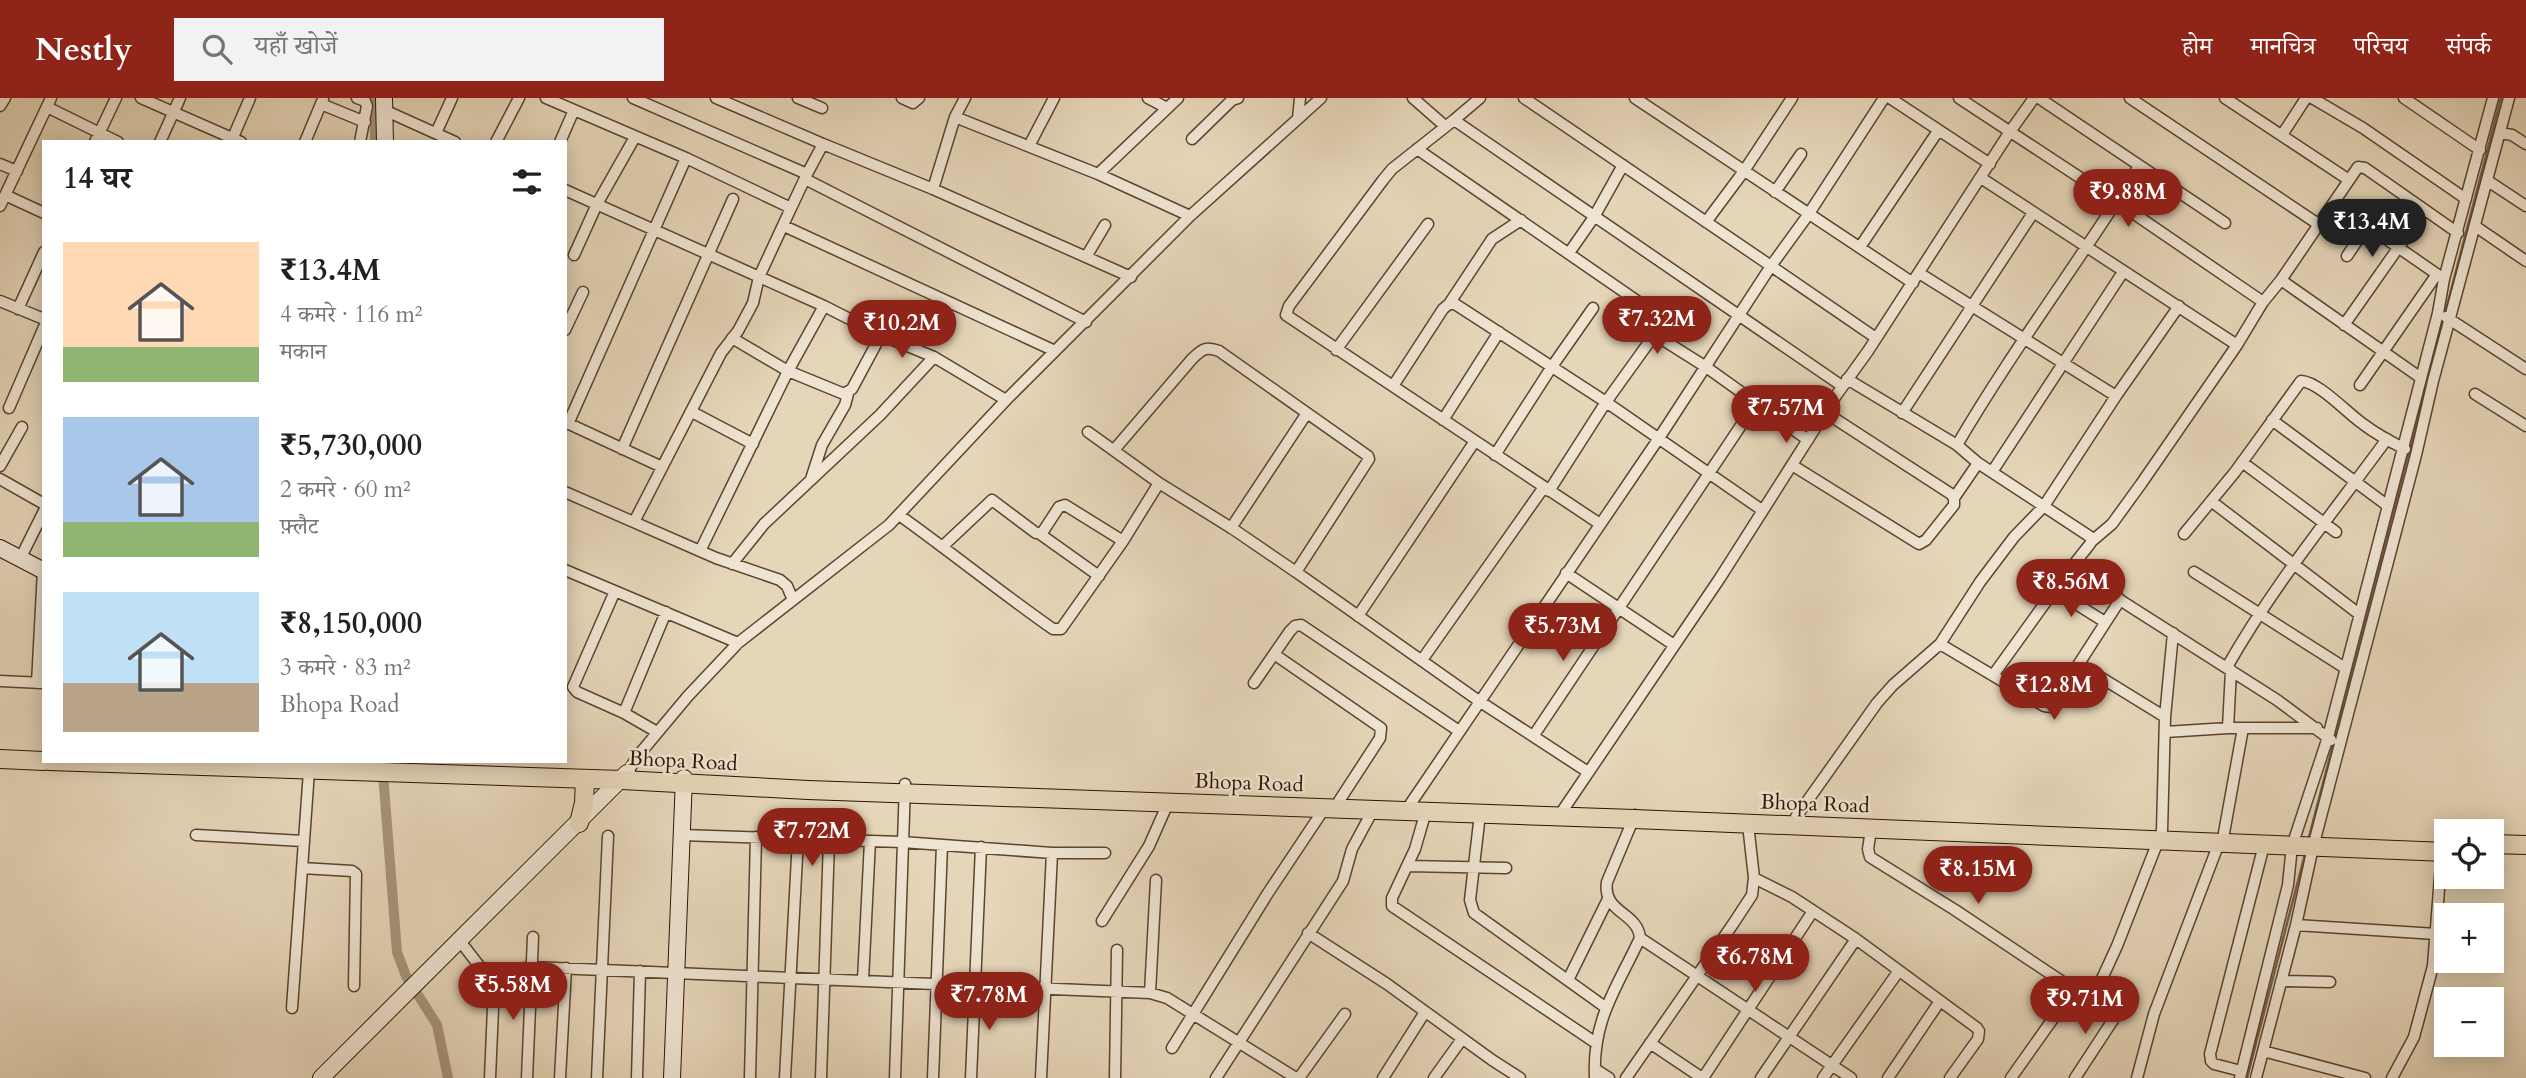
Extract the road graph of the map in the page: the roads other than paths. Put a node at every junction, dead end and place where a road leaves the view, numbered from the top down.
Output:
1 (5, 98) edge
2 (116, 98) edge
3 (141, 98) edge
4 (180, 98) edge
5 (250, 98) edge
6 (357, 98) edge
7 (452, 98) edge
8 (519, 98) edge
9 (546, 98) edge
10 (633, 98) edge
11 (716, 98) edge
12 (797, 98) edge
13 (902, 98) edge
14 (919, 98) edge
15 (965, 98) edge
16 (1054, 98) edge
17 (1148, 98) edge
18 (1178, 98) edge
19 (1238, 98) edge
20 (1300, 98) edge
21 (1321, 98) edge
22 (1413, 98) edge
23 (1480, 98) edge
24 (1524, 98) edge
25 (1635, 98) edge
26 (1792, 98) edge
27 (1884, 98) edge
28 (1890, 98) edge
29 (1960, 98) edge
30 (2036, 98) edge
31 (2130, 98) edge
32 (2225, 98) edge
33 (2306, 98) edge
34 (2312, 98) edge
35 (2404, 98) edge
36 (2509, 98) edge
37 (2491, 99) edge
38 (322, 101) edge
39 (49, 103) edge
40 (384, 104) edge
41 (0, 106) edge
42 (822, 108) dead end
43 (1167, 108) junction
44 (573, 110) junction
45 (173, 112) junction
46 (955, 117) junction
47 (1298, 119) junction
48 (365, 122) junction
49 (1450, 123) junction
50 (1938, 131) junction
51 (436, 133) junction
52 (2009, 133) junction
53 (2500, 133) junction
54 (2282, 135) junction
55 (635, 136) junction
56 (97, 137) edge
57 (1192, 139) dead end
58 (161, 140) edge
59 (235, 140) edge
60 (306, 140) edge
61 (360, 140) edge
62 (385, 140) edge
63 (451, 140) edge
64 (497, 140) edge
65 (561, 140) edge
66 (823, 144) junction
67 (2526, 144) edge
68 (1030, 146) junction
69 (1417, 149) junction
70 (2480, 150) junction
71 (1801, 154) dead end
72 (686, 158) junction
73 (0, 164) edge
74 (1990, 164) junction
75 (1623, 165) junction
76 (2139, 166) junction
77 (17, 171) junction
78 (1744, 171) junction
79 (1098, 174) junction
80 (806, 176) junction
81 (1981, 178) junction
82 (2349, 180) junction
83 (2488, 181) junction
84 (933, 190) junction
85 (567, 191) edge
86 (1775, 192) junction
87 (5, 195) junction
88 (733, 199) dead end
89 (2466, 199) junction
90 (2117, 201) junction
91 (2334, 203) junction
92 (597, 204) junction
93 (0, 206) edge
94 (2526, 206) edge
95 (791, 208) junction
96 (42, 211) edge
97 (2424, 211) junction
98 (2033, 213) junction
99 (1808, 215) junction
100 (1190, 216) junction
101 (1594, 216) junction
102 (1521, 220) junction
103 (1706, 222) junction
104 (2225, 223) dead end
105 (1428, 224) dead end
106 (2318, 224) junction
107 (1105, 225) dead end
108 (784, 226) junction
109 (2367, 226) junction
110 (2475, 226) junction
111 (653, 229) junction
112 (2458, 233) junction
113 (1860, 247) junction
114 (2084, 247) junction
115 (2399, 249) junction
116 (708, 253) junction
117 (1569, 253) junction
118 (573, 255) dead end
119 (42, 256) edge
120 (2347, 256) dead end
121 (1086, 257) junction
122 (2526, 261) edge
123 (1771, 266) junction
124 (2123, 272) junction
125 (759, 277) junction
126 (1131, 277) junction
127 (2441, 277) junction
128 (1916, 278) junction
129 (2281, 280) junction
130 (583, 292) dead end
131 (2263, 302) junction
132 (3, 303) edge
133 (1448, 304) junction
134 (1643, 305) dead end
135 (824, 306) junction
136 (1972, 306) junction
137 (2179, 306) junction
138 (1593, 308) dead end
139 (18, 309) junction
140 (0, 316) edge
141 (2444, 316) junction
142 (1739, 317) junction
143 (42, 319) edge
144 (1086, 322) junction
145 (2344, 324) junction
146 (567, 326) edge
147 (42, 332) edge
148 (1499, 332) junction
149 (881, 335) junction
150 (732, 338) junction
151 (1876, 338) junction
152 (2026, 339) junction
153 (2237, 345) junction
154 (1336, 350) junction
155 (1055, 351) junction
156 (2383, 352) junction
157 (934, 357) junction
158 (2063, 362) junction
159 (1706, 367) junction
160 (1551, 368) junction
161 (2526, 369) edge
162 (788, 371) junction
163 (2421, 378) junction
164 (1844, 383) junction
165 (2360, 385) dead end
166 (1393, 386) junction
167 (848, 394) junction
168 (2475, 394) dead end
169 (2116, 396) junction
170 (1006, 400) junction
171 (1606, 402) junction
172 (1756, 403) junction
173 (9, 408) dead end
174 (692, 412) junction
175 (1307, 413) junction
176 (1826, 413) junction
177 (1902, 413) junction
178 (1443, 420) junction
179 (2272, 420) junction
180 (567, 423) edge
181 (2526, 426) edge
182 (22, 427) dead end
183 (1088, 432) dead end
184 (1658, 438) junction
185 (2387, 439) junction
186 (1808, 440) junction
187 (1475, 441) junction
188 (753, 444) junction
189 (1957, 445) junction
190 (622, 449) junction
191 (1114, 450) junction
192 (2409, 451) junction
193 (1495, 455) junction
194 (2242, 462) junction
195 (1978, 463) junction
196 (1792, 465) junction
197 (0, 466) edge
198 (662, 467) junction
199 (1709, 472) junction
200 (1992, 472) junction
201 (0, 480) edge
202 (811, 480) junction
203 (2355, 482) junction
204 (1159, 483) junction
205 (1547, 489) junction
206 (567, 493) edge
207 (1954, 498) junction
208 (2211, 501) junction
209 (42, 503) edge
210 (2045, 506) junction
211 (2388, 506) junction
212 (1762, 510) junction
213 (899, 515) junction
214 (42, 516) edge
215 (634, 522) junction
216 (2325, 523) junction
217 (1600, 524) junction
218 (1231, 527) junction
219 (2336, 532) dead end
220 (1040, 534) junction
221 (2184, 534) dead end
222 (1124, 541) junction
223 (2092, 541) junction
224 (943, 546) junction
225 (0, 548) edge
226 (700, 551) junction
227 (20, 559) junction
228 (732, 564) junction
229 (2074, 564) junction
230 (2293, 565) junction
231 (42, 570) edge
232 (567, 571) edge
233 (1296, 572) junction
234 (2194, 572) dead end
235 (1566, 573) junction
236 (1100, 576) junction
237 (2054, 590) junction
238 (615, 591) junction
239 (793, 600) junction
240 (2120, 600) junction
241 (42, 608) edge
242 (1619, 610) junction
243 (666, 612) junction
244 (2360, 614) junction
245 (2258, 615) junction
246 (1358, 616) junction
247 (2105, 622) junction
248 (2173, 633) junction
249 (738, 643) junction
250 (1940, 644) junction
251 (1674, 645) junction
252 (1274, 654) junction
253 (1422, 660) junction
254 (2079, 664) junction
255 (2229, 668) junction
256 (2345, 668) junction
257 (1994, 674) junction
258 (0, 681) edge
259 (40, 683) edge
260 (1254, 683) dead end
261 (1479, 701) junction
262 (624, 713) junction
263 (2165, 717) junction
264 (2228, 728) junction
265 (2243, 728) junction
266 (2317, 729) junction
267 (1459, 731) junction
268 (657, 732) junction
269 (2165, 732) junction
270 (1534, 735) junction
271 (2334, 742) junction
272 (0, 751) edge
273 (42, 753) edge
274 (0, 760) edge
275 (42, 761) edge
276 (101, 763) edge
277 (303, 763) edge
278 (341, 766) edge
279 (385, 768) edge
280 (309, 771) junction
281 (1588, 772) junction
282 (625, 777) junction
283 (585, 779) junction
284 (684, 781) junction
285 (905, 789) junction
286 (1168, 803) junction
287 (1331, 805) junction
288 (1419, 807) junction
289 (1373, 810) junction
290 (1563, 810) junction
291 (1480, 814) junction
292 (1634, 816) junction
293 (1796, 817) junction
294 (579, 822) junction
295 (1748, 824) junction
296 (1871, 830) junction
297 (196, 835) dead end
298 (681, 835) junction
299 (608, 836) dead end
300 (2160, 836) junction
301 (756, 837) junction
302 (2222, 838) junction
303 (798, 839) junction
304 (303, 841) junction
305 (829, 841) junction
306 (870, 841) junction
307 (902, 842) junction
308 (2304, 842) junction
309 (2504, 844) edge
310 (942, 845) junction
311 (2264, 845) junction
312 (2526, 845) edge
313 (981, 847) junction
314 (2434, 848) edge
315 (1052, 853) junction
316 (1105, 853) dead end
317 (2504, 853) edge
318 (2526, 854) edge
319 (1407, 866) junction
320 (1474, 867) junction
321 (302, 868) junction
322 (1506, 868) dead end
323 (1754, 878) junction
324 (1156, 880) dead end
325 (1608, 899) junction
326 (1813, 911) junction
327 (1102, 921) dead end
328 (2296, 925) junction
329 (1308, 933) junction
330 (2434, 934) edge
331 (533, 937) dead end
332 (1640, 938) junction
333 (1856, 939) junction
334 (460, 941) junction
335 (1117, 950) dead end
336 (2434, 955) edge
337 (531, 967) junction
338 (566, 968) junction
339 (602, 970) junction
340 (640, 971) junction
341 (1898, 972) junction
342 (676, 973) junction
343 (1698, 975) junction
344 (754, 976) junction
345 (789, 976) junction
346 (826, 978) junction
347 (863, 980) junction
348 (1568, 980) junction
349 (492, 981) junction
350 (900, 981) junction
351 (2281, 981) junction
352 (937, 982) junction
353 (2330, 982) dead end
354 (976, 985) junction
355 (354, 986) dead end
356 (1046, 989) junction
357 (2074, 989) junction
358 (1116, 991) junction
359 (1150, 993) junction
360 (2094, 996) junction
361 (1940, 1001) junction
362 (1605, 1007) junction
363 (1747, 1008) junction
364 (292, 1009) dead end
365 (1425, 1012) junction
366 (1192, 1014) junction
367 (1345, 1014) dead end
368 (1789, 1036) junction
369 (1462, 1040) junction
370 (1238, 1043) junction
371 (1596, 1043) junction
372 (1650, 1043) junction
373 (1172, 1048) dead end
374 (2263, 1051) junction
375 (1832, 1065) junction
376 (1595, 1074) edge
377 (2241, 1075) edge
378 (321, 1078) edge
379 (490, 1078) edge
380 (527, 1078) edge
381 (560, 1078) edge
382 (597, 1078) edge
383 (637, 1078) edge
384 (672, 1078) edge
385 (750, 1078) edge
386 (785, 1078) edge
387 (821, 1078) edge
388 (895, 1078) edge
389 (933, 1078) edge
390 (971, 1078) edge
391 (1041, 1078) edge
392 (1115, 1078) edge
393 (1216, 1078) edge
394 (1298, 1078) edge
395 (1383, 1078) edge
396 (1434, 1078) edge
397 (1520, 1078) edge
398 (1609, 1078) edge
399 (1626, 1078) edge
400 (1702, 1078) edge
401 (1762, 1078) edge
402 (1823, 1078) edge
403 (1851, 1078) edge
404 (1888, 1078) edge
405 (1950, 1078) edge
406 (2011, 1078) edge
407 (2075, 1078) edge
408 (2137, 1078) edge
409 (2256, 1078) edge
410 (2365, 1078) edge
411 (2392, 1078) edge

1 - 41 street
2 - 56 street
3 - 45 street
4 - 45 street
5 - 59 street
6 - 48 street
7 - 51 street
8 - 64 street
9 - 44 street
10 - 80 street
11 - 66 street
12 - 42 street
13 - 14 street
15 - 46 street
16 - 68 street
17 - 43 street
18 - 43 street
19 - 57 street
20 - 47 street
21 - 47 street
22 - 49 street
23 - 49 street
24 - 75 street
25 - 78 street
26 - 78 street
27 - 99 street
28 - 50 street
29 - 52 street
30 - 52 street
30 - 76 street
31 - 106 street
32 - 54 street
33 - 54 street
34 - 89 street
35 - 70 street
36 - 53 street
37 - 70 street
38 - 48 street
38 - 60 street
39 - 56 street
39 - 77 street
40 - 51 street
40 - 62 main road
43 - 79 street
44 - 55 street
44 - 65 street
45 - 58 street
45 - 59 street
46 - 68 street
46 - 84 street
47 - 100 street
48 - 61 street
49 - 69 street
49 - 101 street
50 - 74 street
50 - 113 street
51 - 63 street
52 - 74 street
52 - 90 street
53 - 67 street
53 - 83 street
54 - 82 street
55 - 72 street
55 - 92 street
66 - 80 street
66 - 84 street
68 - 79 street
69 - 102 street
69 - 154 street
70 - 89 street
71 - 86 street
72 - 95 street
72 - 111 street
73 - 77 street
74 - 81 street
75 - 101 street
75 - 103 street
76 - 90 street
76 - 104 street
77 - 87 street
78 - 86 street
78 - 103 street
79 - 100 street
80 - 95 street
80 - 144 street
81 - 98 street
81 - 128 street
82 - 91 street
82 - 97 street
83 - 94 street
83 - 110 street
84 - 121 street
85 - 92 street
86 - 99 street
87 - 93 street
87 - 96 street
88 - 116 street
89 - 112 street
90 - 114 street
90 - 131 street
91 - 106 street
91 - 109 street
92 - 111 street
92 - 118 street
95 - 108 street
97 - 112 street
97 - 115 street
98 - 114 street
98 - 136 street
99 - 113 street
99 - 123 street
100 - 126 street
101 - 117 street
101 - 142 street
102 - 117 street
102 - 133 street
103 - 123 street
105 - 154 street
106 - 129 street
107 - 121 street
108 - 125 street
108 - 155 street
109 - 115 street
109 - 120 street
110 - 122 street
110 - 141 street
111 - 116 street
111 - 180 street
112 - 127 street
113 - 128 street
114 - 124 street
114 - 152 street
115 - 127 street
115 - 145 street
116 - 125 street
116 - 190 street
117 - 134 street
119 - 139 street
121 - 126 street
123 - 142 street
123 - 151 street
124 - 137 street
124 - 158 street
125 - 135 street
125 - 150 street
126 - 144 street
127 - 141 street
127 - 156 street
128 - 136 street
128 - 151 street
129 - 131 street
129 - 145 street
130 - 146 street
131 - 153 street
132 - 139 street
132 - 140 street
133 - 148 street
133 - 166 street
135 - 149 street
135 - 162 street
136 - 152 street
136 - 177 street
137 - 153 street
137 - 169 street
138 - 160 street
139 - 143 street
141 - 161 street
141 - 163 street
141 - 192 street
142 - 159 street
142 - 164 street
144 - 155 street
145 - 156 street
147 - 173 street
148 - 160 street
148 - 178 street
149 - 157 street
149 - 167 street
150 - 162 street
150 - 174 street
151 - 164 street
152 - 158 street
152 - 189 street
153 - 223 street
154 - 166 street
155 - 170 street
156 - 163 street
156 - 165 street
157 - 170 street
157 - 202 street
158 - 169 street
158 - 200 street
159 - 171 street
159 - 172 street
159 - 184 street
160 - 171 street
160 - 193 street
162 - 167 street
162 - 188 street
163 - 192 street
164 - 176 street
164 - 177 street
166 - 178 street
167 - 202 street
168 - 181 street
169 - 210 street
170 - 213 street
171 - 184 street
171 - 205 street
172 - 186 street
172 - 199 street
174 - 188 street
174 - 198 street
175 - 191 street
175 - 218 street
175 - 233 street
176 - 186 street
176 - 207 street
177 - 189 street
178 - 187 street
179 - 185 street
179 - 194 street
179 - 203 street
180 - 190 street
182 - 197 street
183 - 191 street
184 - 199 street
184 - 217 street
185 - 192 street
185 - 203 street
186 - 196 street
187 - 193 street
187 - 246 street
188 - 226 street
189 - 195 street
190 - 198 street
191 - 204 street
192 - 211 street
192 - 271 street
193 - 205 street
194 - 208 street
194 - 216 street
195 - 200 street
195 - 207 street
196 - 207 street
196 - 212 street
198 - 215 street
199 - 212 street
199 - 242 street
200 - 210 street
201 - 209 street
202 - 228 street
203 - 211 street
203 - 216 street
204 - 218 street
204 - 222 street
205 - 217 street
205 - 253 street
206 - 215 street
208 - 221 street
208 - 230 street
210 - 223 street
210 - 250 street
211 - 244 street
212 - 251 street
213 - 224 street
213 - 239 street
214 - 227 street
215 - 226 street
216 - 219 street
216 - 230 street
217 - 235 street
218 - 233 street
220 - 222 street
220 - 224 street
220 - 236 street
222 - 236 street
223 - 229 street
224 - 236 street
225 - 227 main road
226 - 228 street
227 - 231 main road
228 - 239 street
229 - 237 street
229 - 240 street
230 - 244 street
230 - 245 street
232 - 238 street
233 - 246 street
234 - 245 street
235 - 242 street
235 - 261 street
237 - 247 street
237 - 257 street
238 - 243 street
238 - 262 street
239 - 249 street
240 - 247 street
240 - 248 street
241 - 259 street
242 - 251 street
242 - 270 street
243 - 249 street
243 - 262 street
244 - 256 street
245 - 255 street
245 - 256 street
246 - 253 street
247 - 254 street
248 - 255 street
248 - 263 street
249 - 268 street
250 - 257 street
250 - 293 street
251 - 281 street
252 - 260 street
252 - 267 street
252 - 287 street
253 - 261 street
254 - 257 street
254 - 263 street
255 - 264 street
255 - 266 street
256 - 271 street
258 - 259 street
261 - 267 street
261 - 270 street
262 - 268 street
263 - 269 street
264 - 265 street
264 - 269 street
265 - 266 street
265 - 302 street
266 - 271 street
267 - 288 street
268 - 282 street
269 - 300 street
270 - 281 street
271 - 308 street
271 - 308 street
272 - 273 main road
274 - 275 main road
276 - 280 main road, Bhopa Road
277 - 278 main road, Bhopa Road
278 - 279 main road, Bhopa Road
278 - 280 main road, Bhopa Road
279 - 282 main road, Bhopa Road
279 - 283 main road, Bhopa Road
280 - 304 street
281 - 290 street
282 - 283 main road, Bhopa Road
282 - 284 main road, Bhopa Road
282 - 294 main road
283 - 294 main road
284 - 285 main road, Bhopa Road
284 - 298 main road
285 - 286 main road, Bhopa Road
285 - 287 main road, Bhopa Road
285 - 307 street
286 - 287 main road, Bhopa Road
286 - 327 street
287 - 288 main road, Bhopa Road
287 - 289 main road, Bhopa Road
287 - 366 street
288 - 289 main road, Bhopa Road
288 - 290 main road, Bhopa Road
288 - 291 main road, Bhopa Road
288 - 319 street
289 - 329 street
290 - 292 main road, Bhopa Road
291 - 292 main road, Bhopa Road
291 - 320 street
292 - 293 main road, Bhopa Road
292 - 295 main road, Bhopa Road
292 - 325 street
293 - 300 main road, Bhopa Road
294 - 334 main road
295 - 296 main road, Bhopa Road
295 - 323 street
296 - 300 main road, Bhopa Road
296 - 357 street
297 - 304 street
298 - 301 street
298 - 342 main road
299 - 339 street
300 - 302 main road, Bhopa Road
300 - 360 street
301 - 303 street
301 - 344 street
302 - 308 main road, Bhopa Road
302 - 311 main road, Bhopa Road
302 - 408 street
303 - 305 street
303 - 345 street
304 - 321 street
305 - 306 street
305 - 346 street
306 - 307 street
306 - 347 street
307 - 310 street
307 - 350 street
308 - 311 main road, Bhopa Road
308 - 314 main road, Bhopa Road
308 - 328 street
308 - 377 street
309 - 312 main road
310 - 313 street
310 - 352 street
311 - 377 street
313 - 315 street
313 - 354 street
315 - 316 street
315 - 356 street
317 - 318 main road
319 - 320 street
319 - 371 street
320 - 322 street
320 - 348 street
321 - 355 street
321 - 364 street
323 - 326 street
323 - 343 street
324 - 359 street
325 - 332 street
325 - 348 street
326 - 333 street
326 - 363 street
328 - 330 street
328 - 351 street
329 - 365 street
329 - 370 street
331 - 337 street
332 - 343 street
332 - 362 street
333 - 341 street
333 - 368 street
334 - 349 street
334 - 378 main road
335 - 358 street
336 - 411 street
337 - 338 street
337 - 349 street
337 - 380 street
338 - 339 street
338 - 381 street
339 - 340 street
339 - 382 street
340 - 342 street
340 - 383 street
341 - 361 street
341 - 375 street
342 - 344 street
342 - 384 main road
343 - 363 street
343 - 372 street
344 - 345 street
344 - 385 street
345 - 346 street
345 - 386 street
346 - 347 street
346 - 387 street
347 - 350 street
348 - 362 street
349 - 379 street
350 - 352 street
350 - 388 street
351 - 353 street
351 - 374 street
352 - 354 street
352 - 389 street
354 - 356 street
354 - 390 street
356 - 358 street
356 - 391 street
357 - 360 street
357 - 406 street
358 - 359 street
358 - 392 street
359 - 366 street
360 - 407 street
361 - 404 street
361 - 405 street
362 - 371 street
363 - 368 street
363 - 400 street
365 - 369 street
365 - 395 street
366 - 370 street
366 - 373 street
367 - 394 street
368 - 375 street
368 - 401 street
369 - 396 street
369 - 397 street
370 - 393 street
370 - 394 street
371 - 376 street
372 - 399 street
372 - 400 street
374 - 409 street
374 - 410 street
375 - 402 street
375 - 403 street
376 - 398 street

